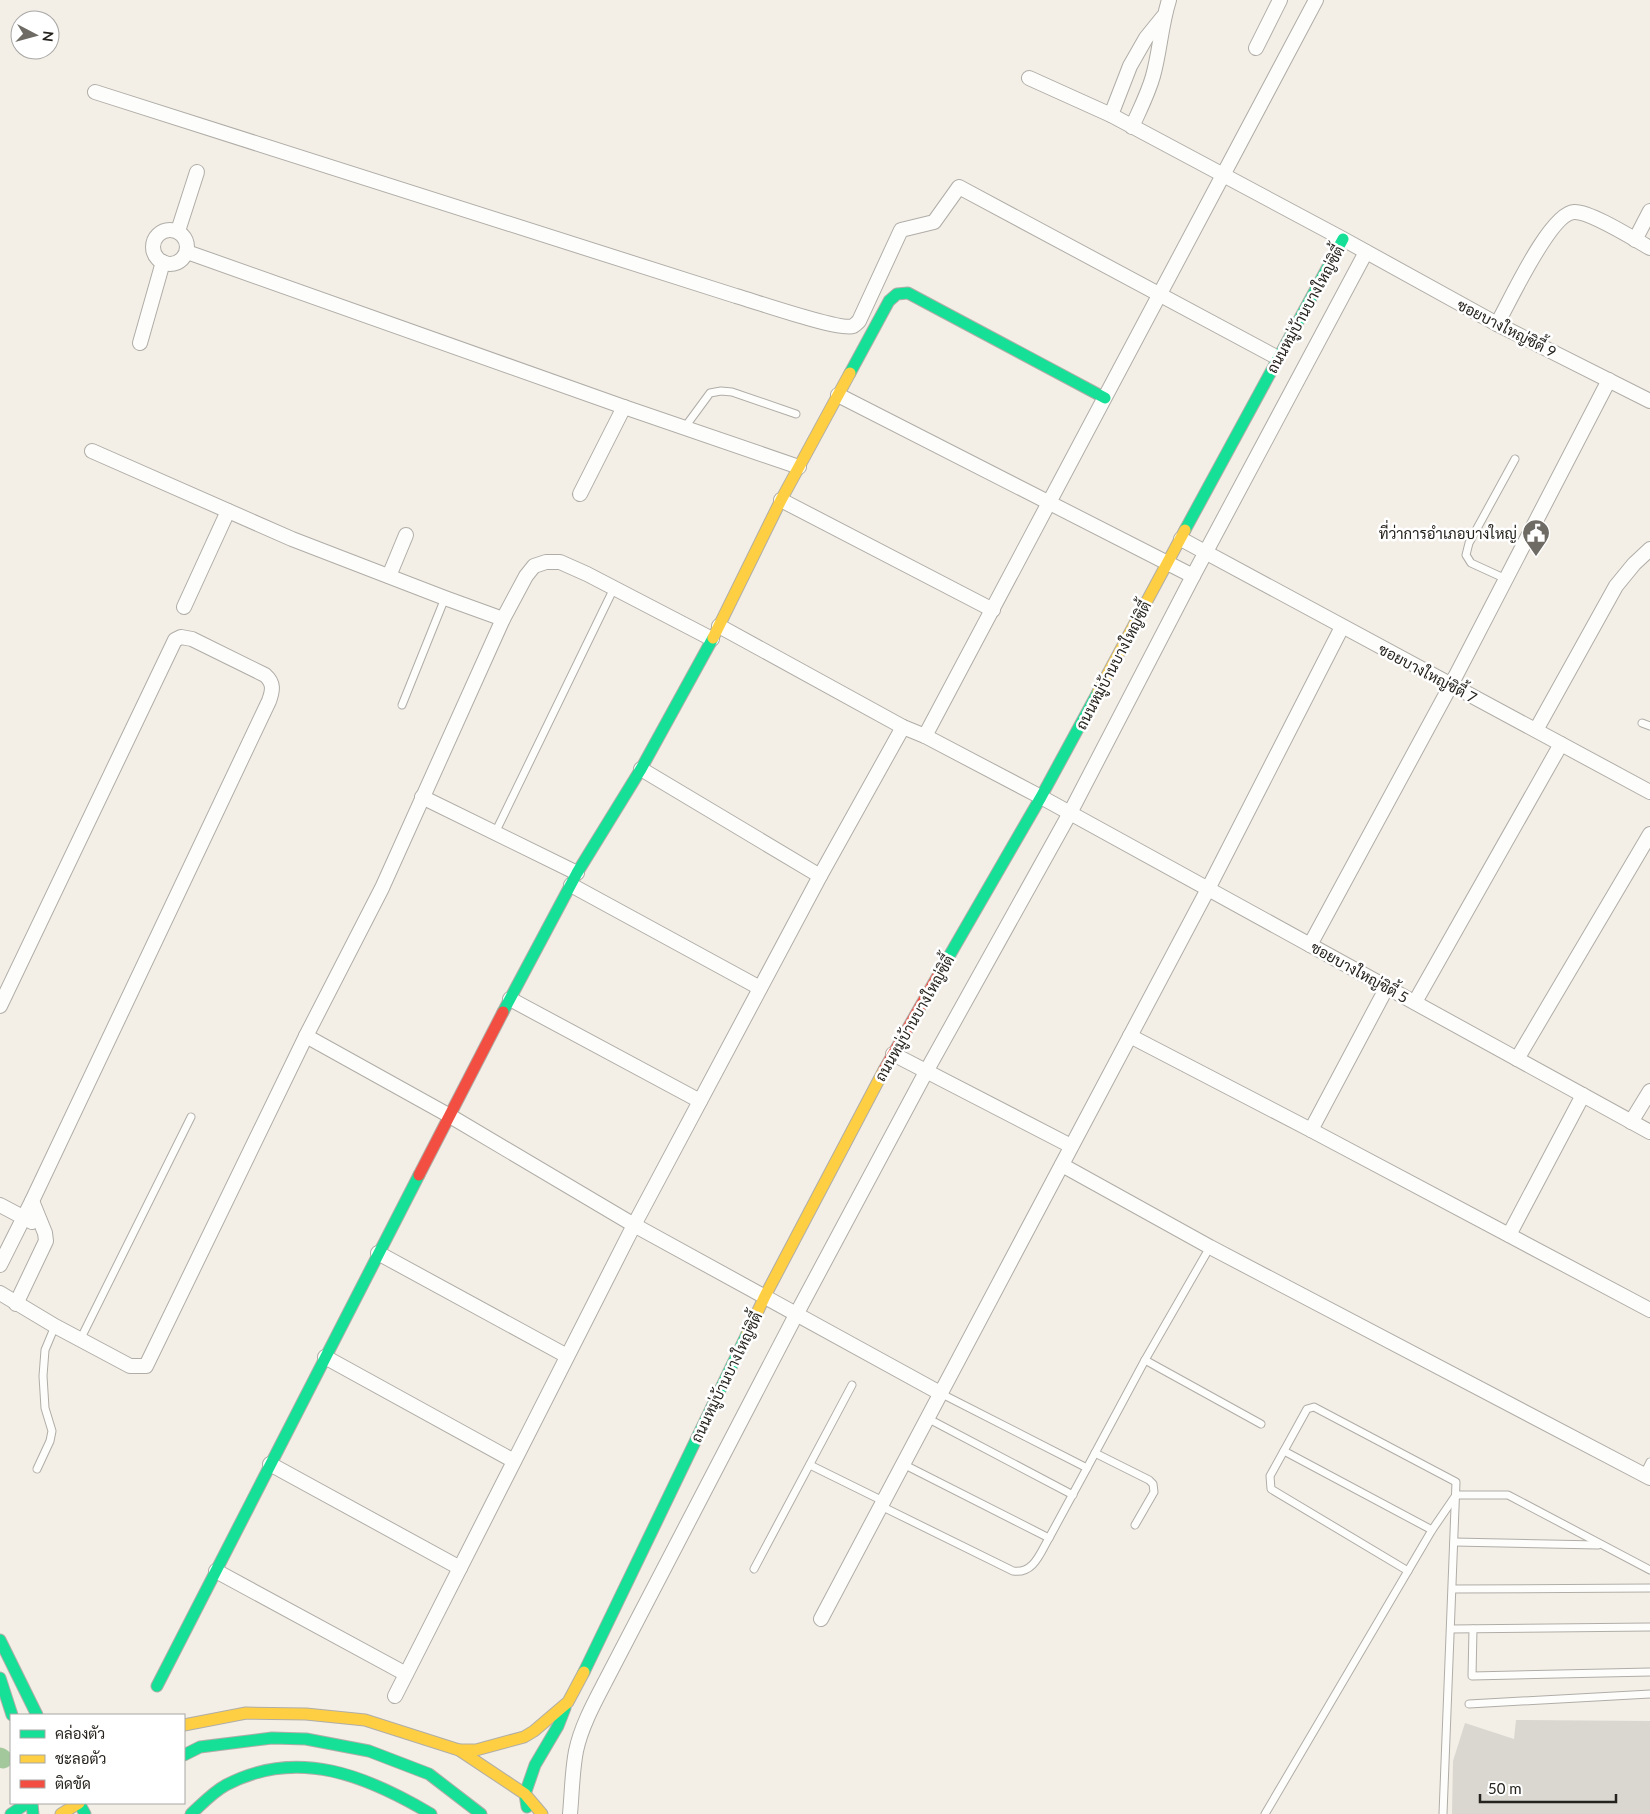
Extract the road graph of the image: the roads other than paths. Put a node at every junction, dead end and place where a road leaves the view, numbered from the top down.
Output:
1 (1169, 0) edge
2 (1280, 0) edge
3 (1316, 0) edge
4 (1164, 17) junction
5 (1256, 48) dead end
6 (1029, 78) dead end
7 (95, 92) dead end
8 (1111, 115) junction
9 (1132, 127) junction
10 (197, 172) dead end
11 (1224, 176) junction
12 (1650, 212) edge
13 (178, 231) junction
14 (1343, 239) junction
15 (1635, 240) junction
16 (1650, 248) edge
17 (187, 252) junction
18 (1366, 252) junction
19 (163, 262) junction
20 (1160, 295) junction
21 (1497, 324) junction
22 (140, 343) dead end
23 (1278, 358) junction
24 (1609, 380) junction
25 (838, 395) junction
26 (1105, 398) junction
27 (1650, 401) edge
28 (624, 407) junction
29 (796, 414) dead end
30 (685, 427) junction
31 (92, 451) dead end
32 (1514, 459) dead end
33 (799, 467) junction
34 (580, 494) dead end
35 (780, 500) junction
36 (1048, 502) junction
37 (228, 511) junction
38 (406, 535) dead end
39 (1181, 539) junction
40 (1650, 549) edge
41 (1206, 554) junction
42 (1168, 562) junction
43 (389, 576) junction
44 (1193, 576) junction
45 (1506, 579) junction
46 (614, 588) junction
47 (444, 598) junction
48 (184, 607) dead end
49 (993, 610) junction
50 (504, 619) junction
51 (719, 626) junction
52 (1342, 627) junction
53 (712, 639) junction
54 (1451, 685) junction
55 (402, 705) dead end
56 (1642, 723) dead end
57 (1650, 726) edge
58 (903, 728) junction
59 (1536, 730) junction
60 (925, 736) junction
61 (1561, 744) junction
62 (641, 769) junction
63 (1650, 792) edge
64 (422, 797) junction
65 (1041, 797) junction
66 (1070, 813) junction
67 (495, 833) junction
68 (1650, 834) edge
69 (820, 876) junction
70 (574, 879) junction
71 (1208, 889) junction
72 (1310, 945) junction
73 (1387, 987) junction
74 (760, 988) junction
75 (510, 999) junction
76 (1414, 1002) junction
77 (0, 1006) edge
78 (306, 1036) junction
79 (1130, 1036) junction
80 (893, 1054) junction
81 (1517, 1059) junction
82 (927, 1070) junction
83 (1650, 1091) edge
84 (1584, 1096) junction
85 (700, 1101) junction
86 (450, 1116) junction
87 (191, 1117) dead end
88 (1631, 1122) junction
89 (1311, 1130) junction
90 (1650, 1132) edge
91 (1071, 1146) junction
92 (1062, 1164) junction
93 (32, 1201) junction
94 (0, 1205) edge
95 (25, 1217) junction
96 (634, 1225) junction
97 (43, 1229) junction
98 (1509, 1235) junction
99 (1210, 1247) junction
100 (378, 1253) junction
101 (0, 1265) edge
102 (0, 1293) edge
103 (765, 1296) junction
104 (16, 1304) junction
105 (1650, 1310) edge
106 (797, 1313) junction
107 (54, 1326) junction
108 (80, 1340) junction
109 (567, 1356) junction
110 (325, 1357) junction
111 (1145, 1360) junction
112 (852, 1385) dead end
113 (940, 1393) junction
114 (927, 1418) junction
115 (1261, 1424) dead end
116 (1284, 1451) junction
117 (1095, 1453) junction
118 (514, 1461) junction
119 (270, 1464) junction
120 (810, 1464) junction
121 (903, 1464) junction
122 (1087, 1468) junction
123 (37, 1469) dead end
124 (1648, 1471) edge
125 (1073, 1495) junction
126 (1456, 1495) junction
127 (882, 1503) junction
128 (1135, 1525) dead end
129 (1432, 1530) junction
130 (1049, 1538) junction
131 (1454, 1542) junction
132 (1602, 1545) junction
133 (460, 1568) junction
134 (754, 1569) dead end
135 (216, 1570) junction
136 (1650, 1570) edge
137 (1408, 1571) junction
138 (1650, 1588) edge
139 (1453, 1589) junction
140 (821, 1619) dead end
141 (1650, 1627) edge
142 (1451, 1629) junction
143 (1473, 1629) junction
144 (0, 1640) edge
145 (1650, 1672) edge
146 (406, 1674) junction
147 (0, 1678) edge
148 (157, 1686) dead end
149 (1650, 1694) edge
150 (395, 1696) dead end
151 (568, 1702) junction
152 (1469, 1704) dead end
153 (12, 1714) edge
154 (37, 1714) edge
155 (185, 1725) edge
156 (459, 1750) junction
157 (185, 1754) edge
158 (525, 1794) junction
159 (26, 1804) edge
160 (77, 1804) edge
161 (11, 1814) edge
162 (61, 1814) edge
163 (190, 1814) edge
164 (431, 1814) edge
165 (481, 1814) edge
166 (528, 1814) edge
167 (542, 1814) edge
168 (570, 1814) edge
169 (1265, 1814) edge
170 (1443, 1814) edge

1 - 4 street
2 - 5 street
3 - 11 street
4 - 8 street
4 - 9 street
6 - 8 street, ซอยบางใหญ่ซิตี้ 9
7 - 20 street
8 - 9 street, ซอยบางใหญ่ซิตี้ 9
9 - 11 street, ซอยบางใหญ่ซิตี้ 9
10 - 13 street
11 - 14 street, ซอยบางใหญ่ซิตี้ 9
11 - 20 street
12 - 15 street
13 - 17 street
13 - 19 street
14 - 18 street, ซอยบางใหญ่ซิตี้ 9
14 - 23 main road, ถนนหมู่บ้านบางใหญ่ซิตี้
15 - 16 street
15 - 21 street
17 - 19 street
17 - 28 street
18 - 21 street, ซอยบางใหญ่ซิตี้ 9
18 - 41 street, ถนนหมู่บ้านบางใหญ่ซิตี้
19 - 22 street
20 - 23 street
20 - 26 street
21 - 24 street, ซอยบางใหญ่ซิตี้ 9
23 - 39 main road, ถนนหมู่บ้านบางใหญ่ซิตี้
24 - 27 street, ซอยบางใหญ่ซิตี้ 9
24 - 45 street
25 - 26 main road
25 - 33 main road
25 - 36 street
26 - 36 street
28 - 30 street
28 - 34 street
29 - 30 lane
30 - 33 street
31 - 37 street
32 - 45 lane
33 - 35 main road
35 - 49 street
35 - 51 main road
36 - 42 street
36 - 49 street
37 - 43 street
37 - 48 street
38 - 43 street
39 - 41 street, ซอยบางใหญ่ซิตี้ 7
39 - 42 main road, ถนนหมู่บ้านบางใหญ่ซิตี้
40 - 59 street
41 - 44 street, ถนนหมู่บ้านบางใหญ่ซิตี้
41 - 52 street, ซอยบางใหญ่ซิตี้ 7
42 - 44 street
42 - 65 main road, ถนนหมู่บ้านบางใหญ่ซิตี้
43 - 47 street
44 - 66 street, ถนนหมู่บ้านบางใหญ่ซิตี้
45 - 54 street
46 - 50 street
46 - 53 street
46 - 67 lane
47 - 50 street
47 - 55 lane
49 - 60 street
50 - 64 street
51 - 53 main road
51 - 58 street, ซอยบางใหญ่ซิตี้ 5
52 - 54 street, ซอยบางใหญ่ซิตี้ 7
52 - 71 street
53 - 62 main road
54 - 59 street, ซอยบางใหญ่ซิตี้ 7
54 - 72 street
56 - 57 lane
58 - 60 street, ซอยบางใหญ่ซิตี้ 5
58 - 69 street
59 - 61 street, ซอยบางใหญ่ซิตี้ 7
60 - 65 street, ซอยบางใหญ่ซิตี้ 5
61 - 63 street, ซอยบางใหญ่ซิตี้ 7
61 - 76 street
62 - 69 street
62 - 70 main road
64 - 67 street
64 - 78 street
65 - 66 street, ซอยบางใหญ่ซิตี้ 5
65 - 80 main road, ถนนหมู่บ้านบางใหญ่ซิตี้
66 - 71 street, ซอยบางใหญ่ซิตี้ 5
66 - 82 street, ถนนหมู่บ้านบางใหญ่ซิตี้
67 - 70 street
68 - 81 street
69 - 74 street
70 - 74 street
70 - 75 main road
71 - 72 street, ซอยบางใหญ่ซิตี้ 5
71 - 79 street
72 - 73 street, ซอยบางใหญ่ซิตี้ 5
73 - 76 street, ซอยบางใหญ่ซิตี้ 5
73 - 89 street
74 - 85 street
75 - 85 street
75 - 86 main road
76 - 81 street, ซอยบางใหญ่ซิตี้ 5
77 - 93 street
78 - 86 street
78 - 108 street
79 - 89 street
79 - 91 street
80 - 82 street
80 - 103 main road, ถนนหมู่บ้านบางใหญ่ซิตี้
81 - 84 street, ซอยบางใหญ่ซิตี้ 5
82 - 91 street
82 - 106 street, ถนนหมู่บ้านบางใหญ่ซิตี้
83 - 88 street
84 - 88 street, ซอยบางใหญ่ซิตี้ 5
84 - 98 street
85 - 96 street
86 - 96 street
86 - 100 main road
87 - 108 lane
88 - 90 street, ซอยบางใหญ่ซิตี้ 5
89 - 98 street
91 - 92 street
92 - 99 street
92 - 113 street
93 - 95 street
93 - 97 street
94 - 95 street
95 - 97 street
95 - 101 street
96 - 103 street
96 - 109 street
97 - 104 street
98 - 105 street
99 - 111 lane
99 - 124 street
100 - 109 street
100 - 110 main road
102 - 104 street
103 - 106 street
103 - 151 main road, ถนนหมู่บ้านบางใหญ่ซิตี้
104 - 107 street
106 - 113 street
106 - 168 street, ถนนหมู่บ้านบางใหญ่ซิตี้
107 - 108 street
107 - 123 lane
109 - 118 street
110 - 118 street
110 - 119 main road
111 - 115 lane
111 - 117 lane
112 - 120 lane
113 - 114 street
113 - 122 lane
114 - 121 street
114 - 125 lane
116 - 126 lane
116 - 129 lane
116 - 137 lane
117 - 122 lane
117 - 128 lane
118 - 133 street
119 - 133 street
119 - 135 main road
120 - 127 lane
120 - 134 lane
121 - 127 street
121 - 130 lane
122 - 125 lane
125 - 130 lane
126 - 129 lane
126 - 131 lane
126 - 132 lane
127 - 130 lane
127 - 140 street
129 - 137 lane
131 - 132 lane
131 - 139 lane
132 - 136 lane
133 - 146 street
135 - 146 street
135 - 148 main road
137 - 169 lane
138 - 139 lane
139 - 142 lane
141 - 143 lane
142 - 143 lane
142 - 170 lane
143 - 145 lane
144 - 154 main road
146 - 150 street
147 - 153 main road
149 - 152 lane
151 - 156 main road, ถนนหมู่บ้านบางใหญ่ซิตี้
151 - 158 main road
155 - 156 main road
156 - 158 main road
157 - 165 main road
158 - 166 main road
158 - 167 main road
159 - 161 main road
160 - 162 main road
163 - 164 main road

